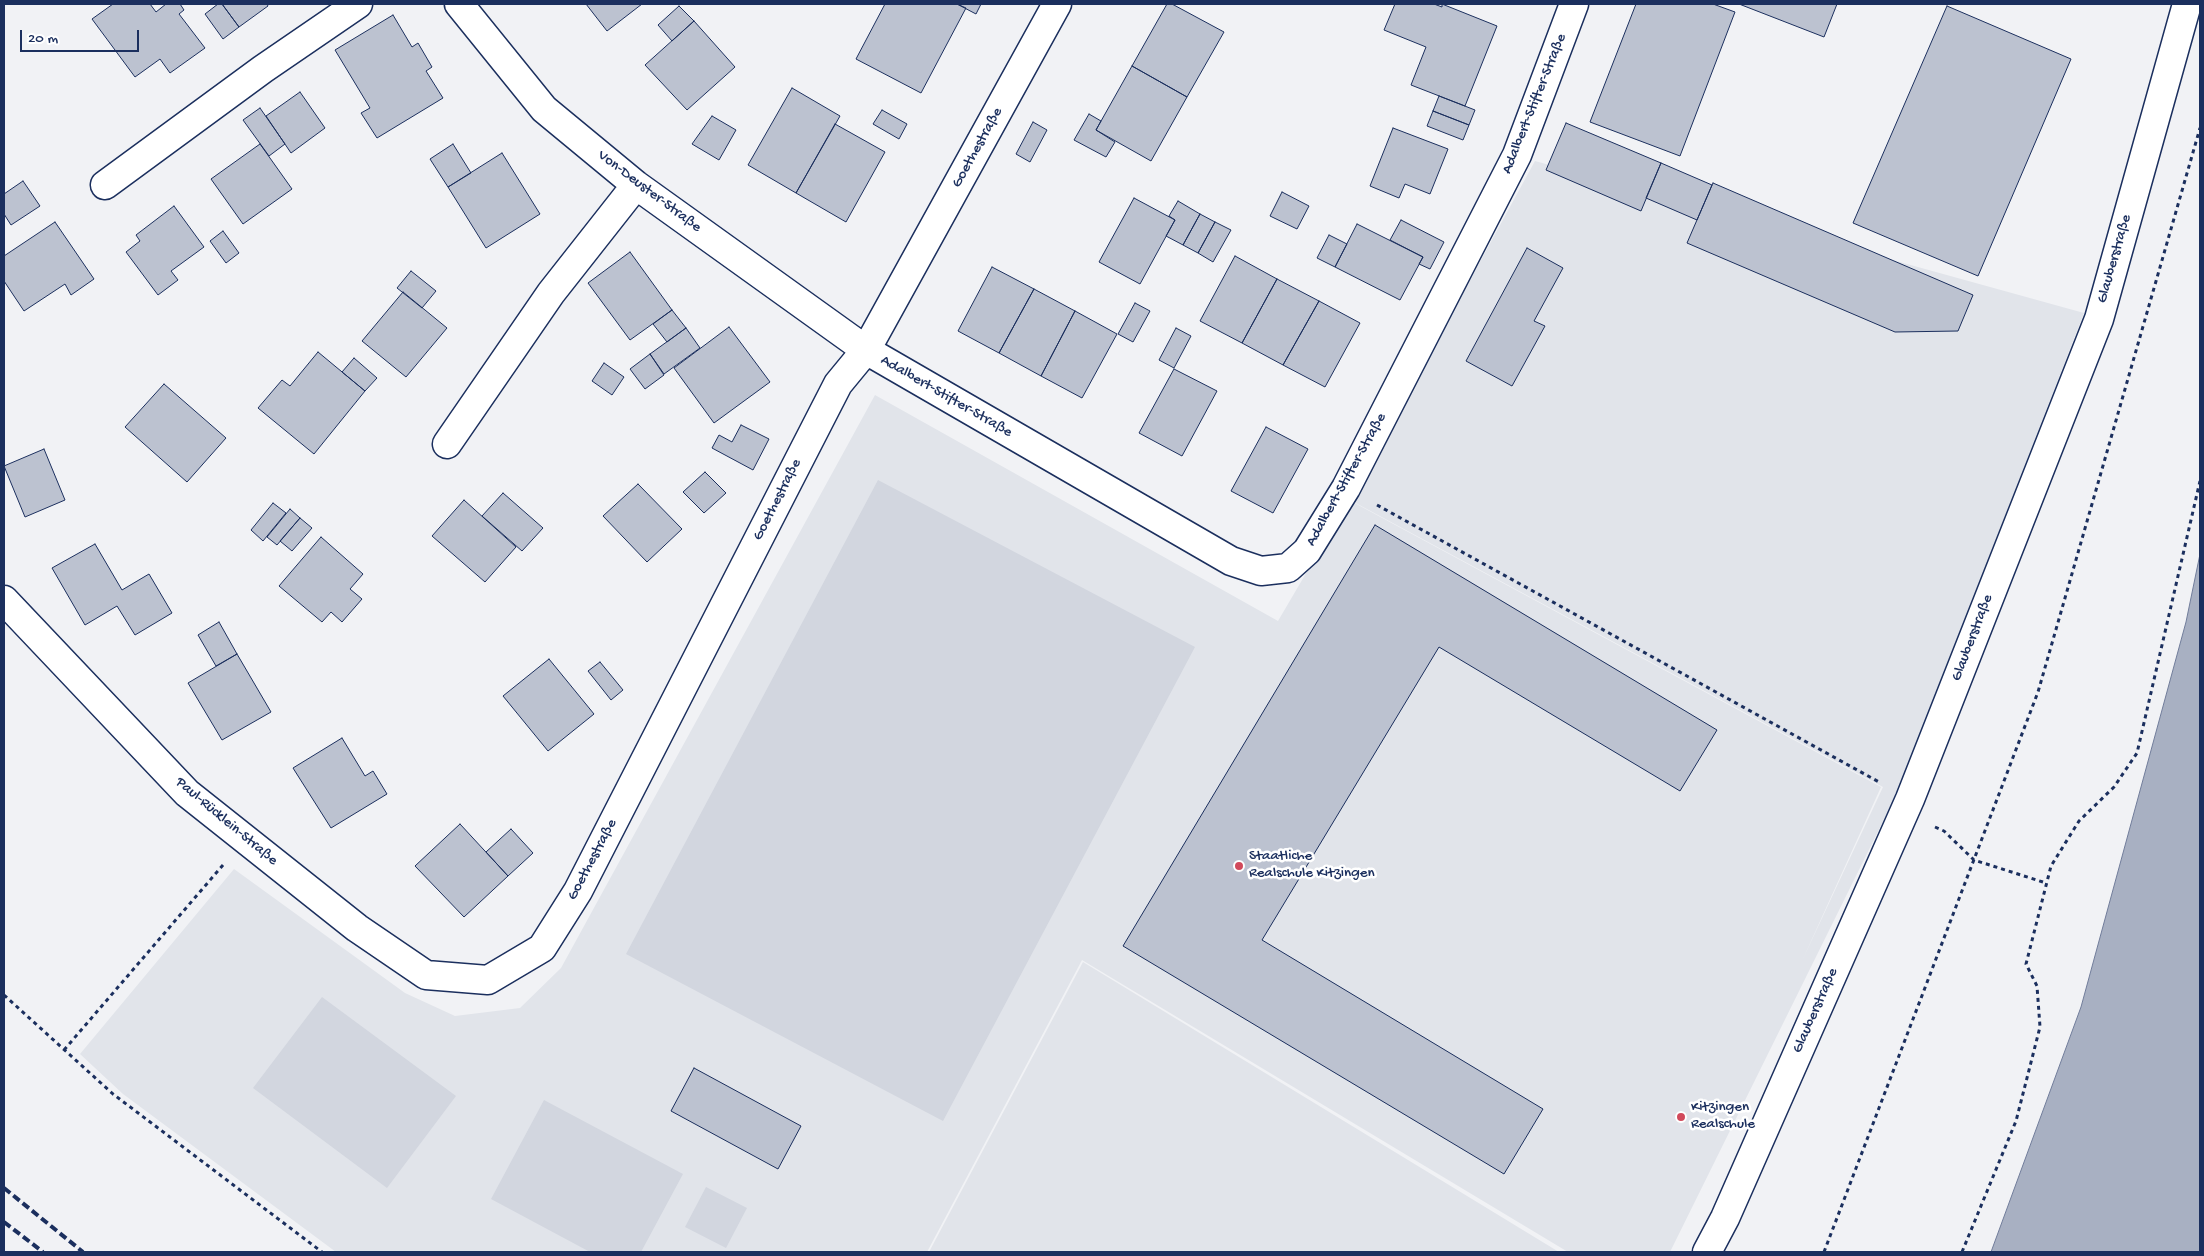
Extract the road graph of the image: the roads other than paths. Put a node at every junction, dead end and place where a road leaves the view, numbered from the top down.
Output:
1 (358, 4) edge
2 (458, 4) edge
3 (1057, 4) edge
4 (1574, 4) edge
5 (2187, 4) edge
6 (105, 185) dead end
7 (636, 185) junction
8 (866, 350) junction
9 (448, 444) dead end
10 (4, 600) edge
11 (488, 980) joint
12 (1707, 1252) edge

1 - 6 street
2 - 7 street, Von-Deuster-Straße
3 - 8 street, Goethestraße
4 - 8 street, Adalbert-Stifter-Straße
5 - 12 street, Glauberstraße
7 - 8 street, Von-Deuster-Straße
7 - 9 street
8 - 11 street, Goethestraße
10 - 11 street, Paul-Rücklein-Straße

